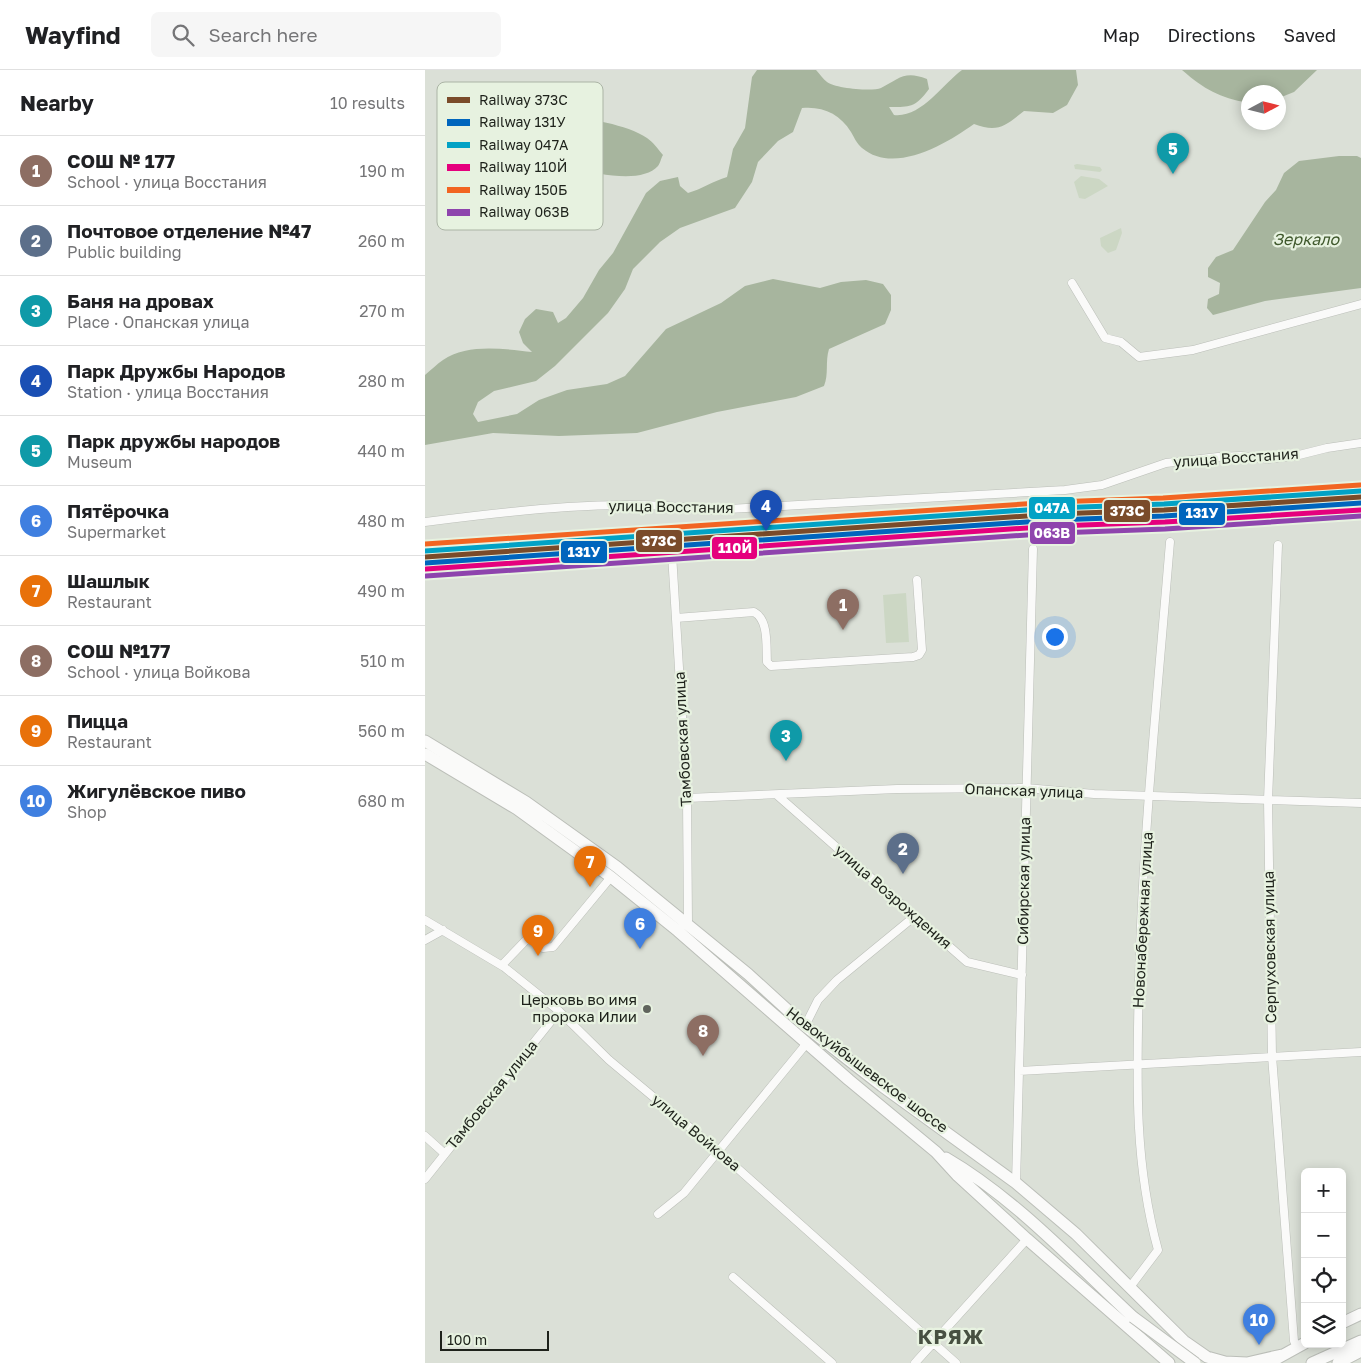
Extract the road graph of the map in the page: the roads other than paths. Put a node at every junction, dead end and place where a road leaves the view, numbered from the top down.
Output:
1 (1072, 283) dead end
2 (1361, 304) edge
3 (1361, 443) edge
4 (425, 522) edge
5 (1170, 542) dead end
6 (1278, 546) dead end
7 (1033, 549) dead end
8 (672, 554) dead end
9 (917, 580) dead end
10 (676, 618) junction
11 (425, 741) edge
12 (425, 754) edge
13 (1026, 788) junction
14 (777, 795) junction
15 (1149, 795) junction
16 (687, 798) junction
17 (1268, 800) junction
18 (1361, 803) edge
19 (611, 877) junction
20 (915, 916) junction
21 (425, 920) edge
22 (688, 924) junction
23 (443, 930) junction
24 (425, 940) edge
25 (501, 965) junction
26 (1022, 975) junction
27 (559, 1011) junction
28 (805, 1026) junction
29 (807, 1043) junction
30 (1361, 1052) edge
31 (1272, 1056) junction
32 (1137, 1062) junction
33 (1019, 1070) junction
34 (425, 1136) edge
35 (717, 1150) junction
36 (936, 1152) junction
37 (445, 1154) junction
38 (425, 1180) edge
39 (1016, 1183) junction
40 (658, 1214) dead end
41 (1027, 1239) junction
42 (733, 1277) dead end
43 (1130, 1287) junction
44 (1361, 1314) edge
45 (1346, 1321) edge
46 (1184, 1340) junction
47 (1361, 1341) edge
48 (933, 1342) junction
49 (1298, 1347) edge
50 (1361, 1351) edge
51 (1284, 1359) edge
52 (1167, 1360) edge
53 (1207, 1360) edge
54 (832, 1363) edge
55 (915, 1363) edge
56 (956, 1363) edge
57 (1195, 1363) edge
58 (1269, 1363) edge
59 (1312, 1363) edge
60 (1338, 1363) edge

1 - 2 street
3 - 4 street, улица Восстания
5 - 15 street, Новонабережная улица
6 - 17 street, Серпуховская улица
7 - 13 street, Сибирская улица
8 - 10 street, Тамбовская улица
9 - 10 street
10 - 16 street, Тамбовская улица
11 - 22 main road, Новокуйбышевское шоссе
12 - 19 main road, Новокуйбышевское шоссе
13 - 14 street, Опанская улица
13 - 15 street, Опанская улица
13 - 26 street, Сибирская улица
14 - 16 street, Опанская улица
14 - 20 street, улица Возрождения
15 - 17 street, Опанская улица
15 - 32 street, Новонабережная улица
16 - 22 street, Тамбовская улица
17 - 18 street, Опанская улица
17 - 31 street, Серпуховская улица
19 - 25 street
19 - 29 main road, Новокуйбышевское шоссе
20 - 26 street, улица Возрождения
20 - 28 street
21 - 23 street, улица Войкова
22 - 28 main road, Новокуйбышевское шоссе
23 - 24 street
23 - 25 street, улица Войкова
25 - 27 street, улица Войкова
26 - 33 street, Сибирская улица
27 - 35 street, улица Войкова
27 - 37 street, Тамбовская улица
28 - 39 main road, Новокуйбышевское шоссе
29 - 35 street
29 - 36 main road, Новокуйбышевское шоссе
30 - 31 street
31 - 32 street
31 - 49 street, Серпуховская улица
32 - 33 street
32 - 43 street, Новонабережная улица
33 - 39 street, Сибирская улица
34 - 37 street
35 - 40 street
35 - 48 street, улица Войкова
36 - 41 main road, Новокуйбышевское шоссе
36 - 57 main road, Новокуйбышевское шоссе, bridge
37 - 38 street, Тамбовская улица
39 - 43 main road, Новокуйбышевское шоссе
41 - 48 street
41 - 52 main road, Новокуйбышевское шоссе
42 - 54 street
43 - 46 main road, Новокуйбышевское шоссе
44 - 45 main road
46 - 52 main road
46 - 53 main road, Новокуйбышевское шоссе
47 - 59 main road
48 - 55 street
48 - 56 street, улица Войкова
49 - 51 main road
50 - 60 main road
51 - 53 main road, Новокуйбышевское шоссе
51 - 58 main road

